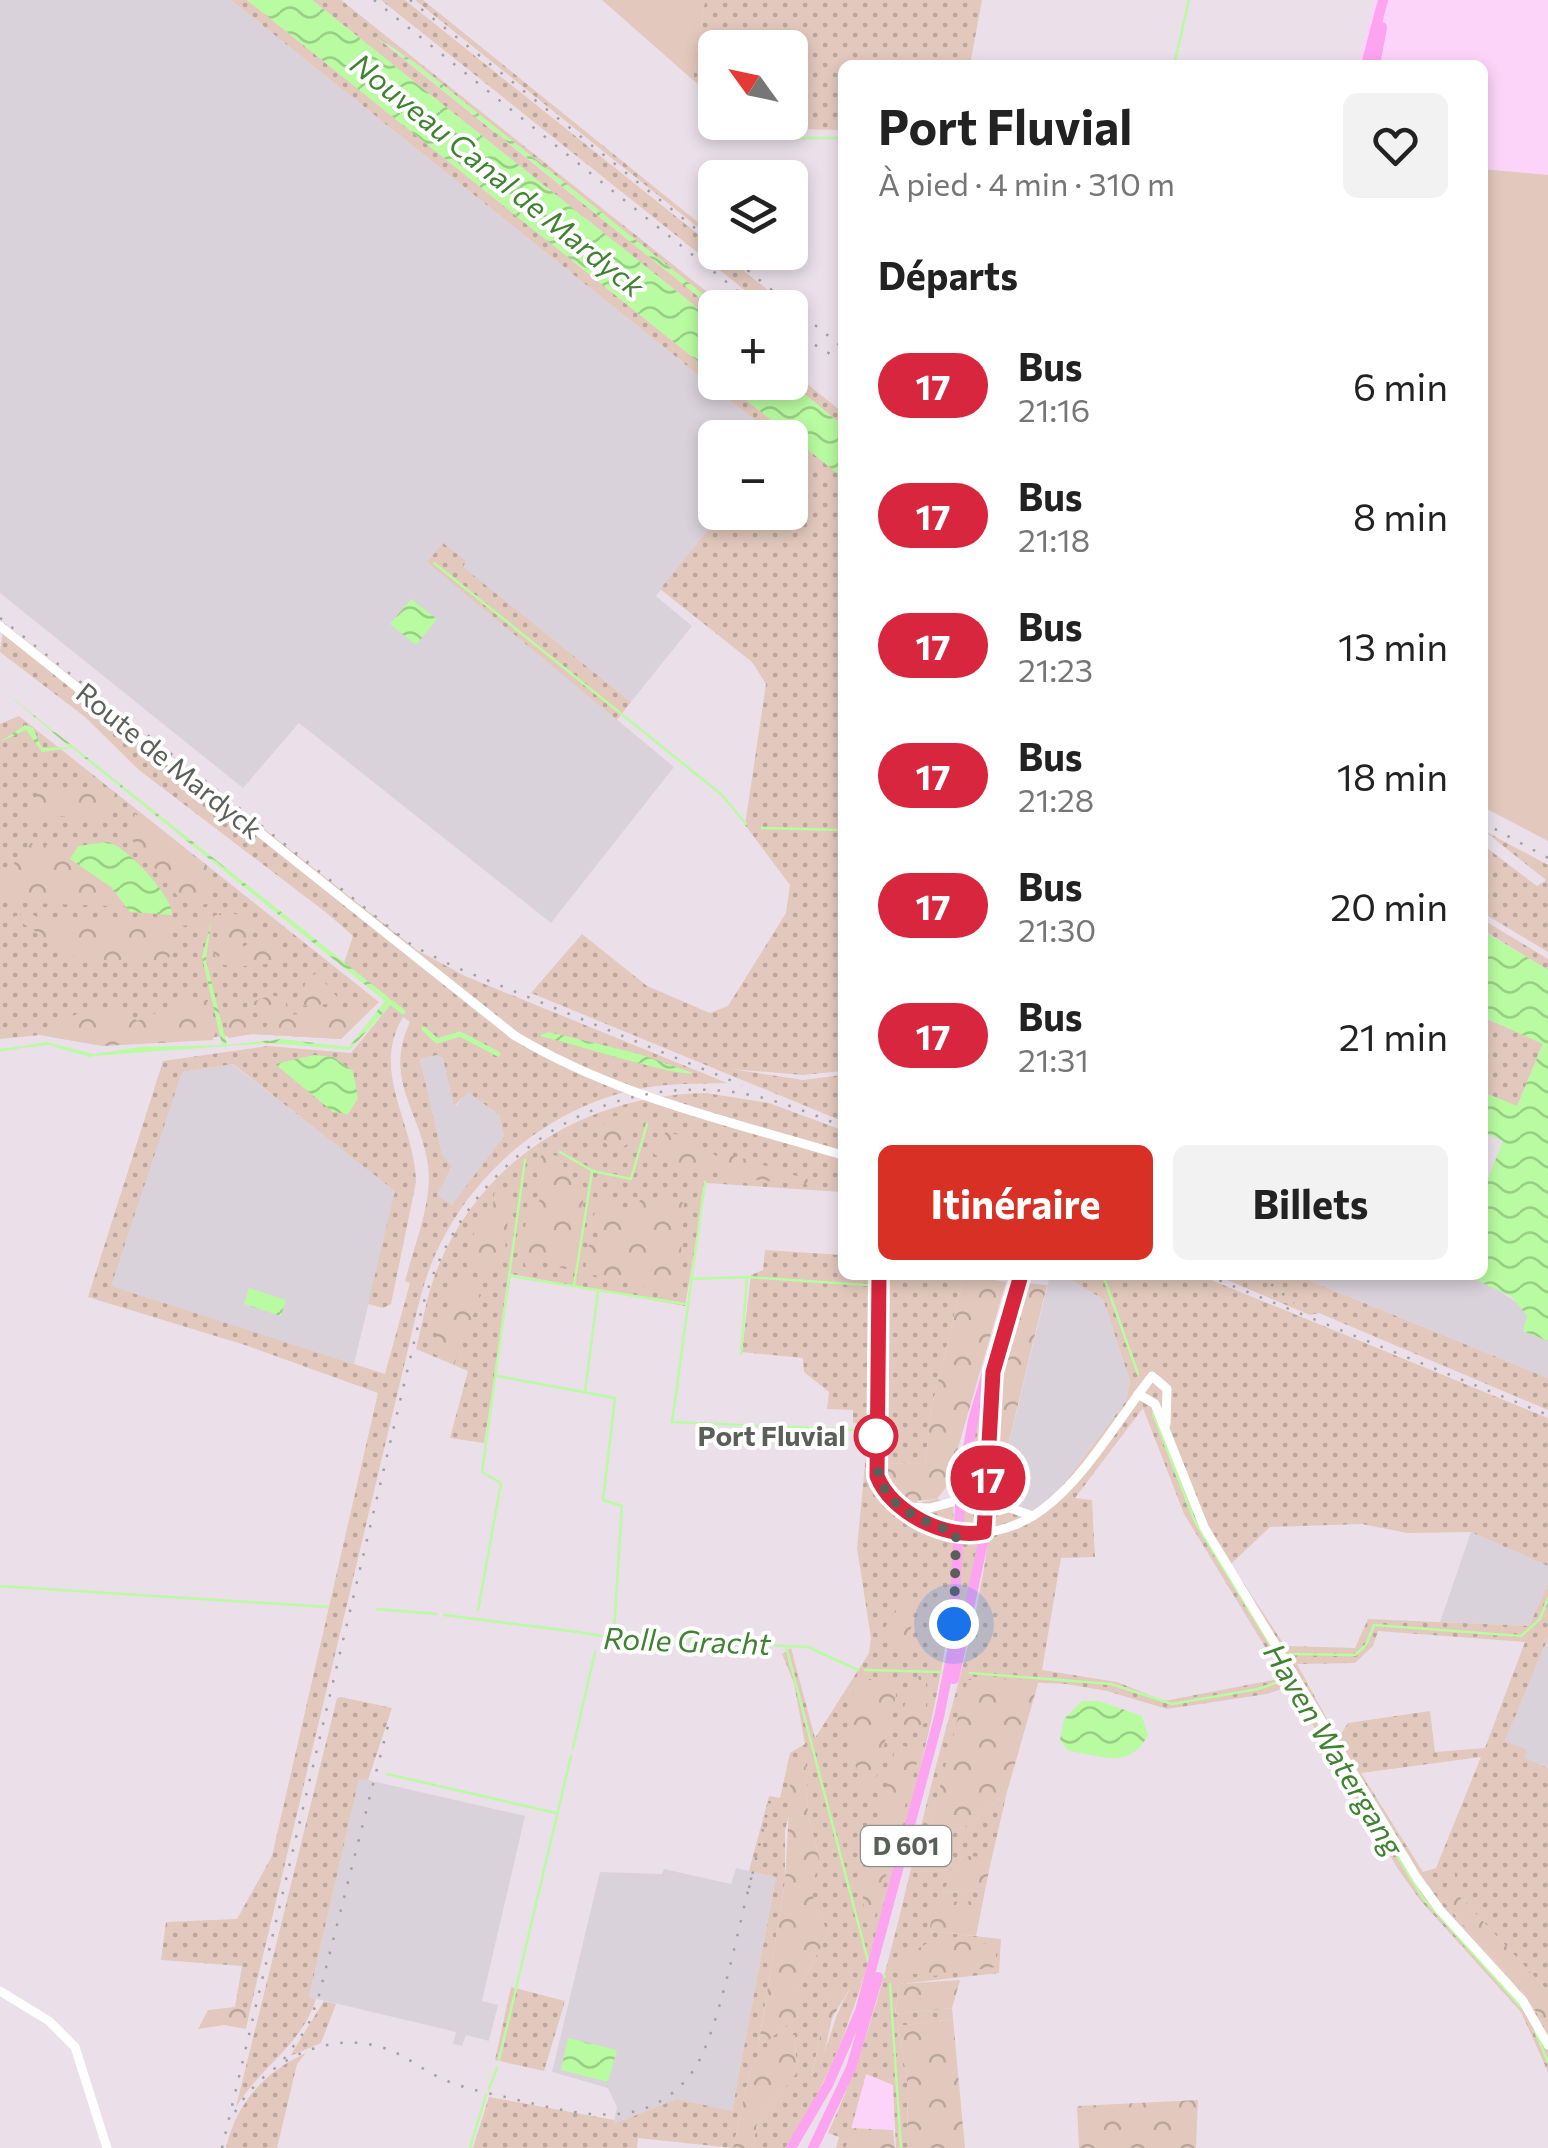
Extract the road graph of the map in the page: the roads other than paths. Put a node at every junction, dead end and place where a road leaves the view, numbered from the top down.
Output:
1 (1386, 0) edge
2 (1368, 60) edge
3 (1375, 60) edge
4 (0, 626) edge
5 (838, 1154) edge
6 (879, 1280) edge
7 (1016, 1280) edge
8 (1017, 1280) edge
9 (1150, 1379) junction
10 (1138, 1394) junction
11 (1156, 1407) junction
12 (1166, 1426) junction
13 (963, 1475) junction
14 (959, 1497) junction
15 (988, 1499) junction
16 (945, 1502) junction
17 (896, 1504) junction
18 (1036, 1516) junction
19 (984, 1532) junction
20 (956, 1533) junction
21 (0, 1992) edge
22 (1548, 2045) edge
23 (107, 2148) edge
24 (791, 2148) edge
25 (813, 2148) edge

1 - 2 main road
1 - 3 main road
4 - 5 main road, Route de Mardyck
6 - 17 main road
7 - 13 main road, D 601
8 - 15 main road, D 601
9 - 10 main road
9 - 11 main road
9 - 12 main road
10 - 11 main road
10 - 18 main road
11 - 12 main road
12 - 22 main road
13 - 14 main road, D 601
13 - 16 main road
14 - 15 main road
14 - 16 main road
14 - 20 main road, D 601
15 - 18 main road
15 - 19 main road, D 601
16 - 17 main road
17 - 20 main road
18 - 19 main road
19 - 20 main road
19 - 25 main road, D 601
20 - 24 main road, D 601
21 - 23 main road

